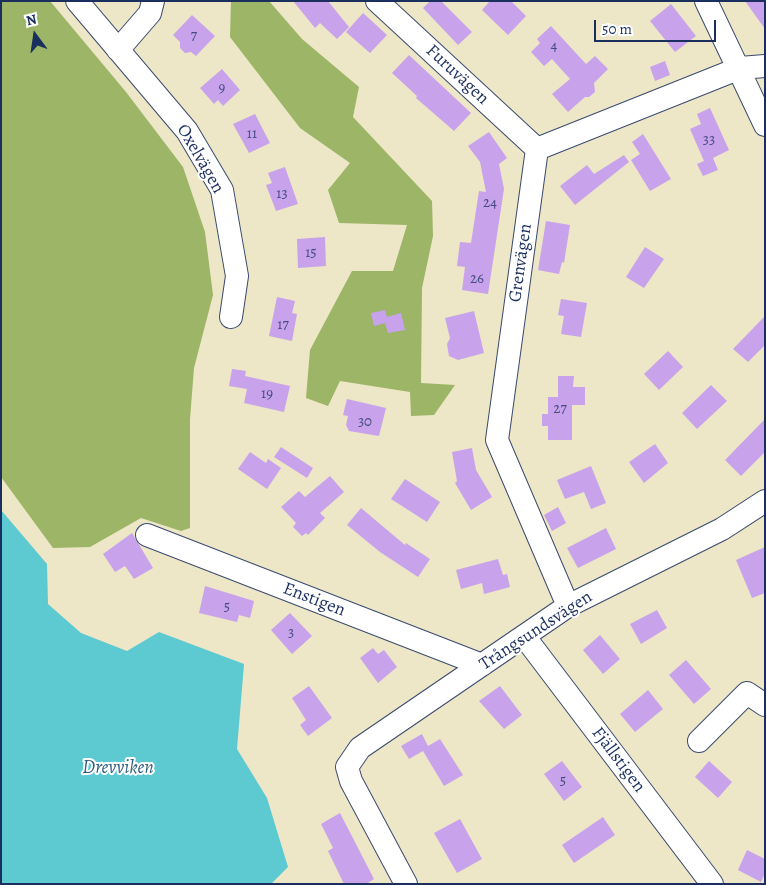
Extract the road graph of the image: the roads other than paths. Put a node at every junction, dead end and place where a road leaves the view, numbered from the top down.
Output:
1 (76, 1) edge
2 (153, 1) edge
3 (377, 1) edge
4 (706, 1) edge
5 (118, 50) junction
6 (765, 66) edge
7 (740, 68) junction
8 (765, 125) edge
9 (536, 149) junction
10 (231, 317) dead end
11 (765, 501) edge
12 (146, 535) dead end
13 (568, 606) junction
14 (524, 636) junction
15 (482, 665) junction
16 (765, 705) edge
17 (699, 740) dead end
18 (406, 884) edge
19 (712, 884) edge

1 - 5 street, Oxelvägen
2 - 5 street
3 - 9 street, Furuvägen
4 - 7 street
5 - 10 street, Oxelvägen
6 - 7 street
7 - 8 street
7 - 9 street
9 - 13 street, Grenvägen
11 - 13 street, Trångsundsvägen
12 - 15 street, Enstigen
13 - 14 street, Trångsundsvägen
14 - 15 street, Trångsundsvägen
14 - 19 street, Fjällstigen
15 - 18 street, Trångsundsvägen
16 - 17 street

